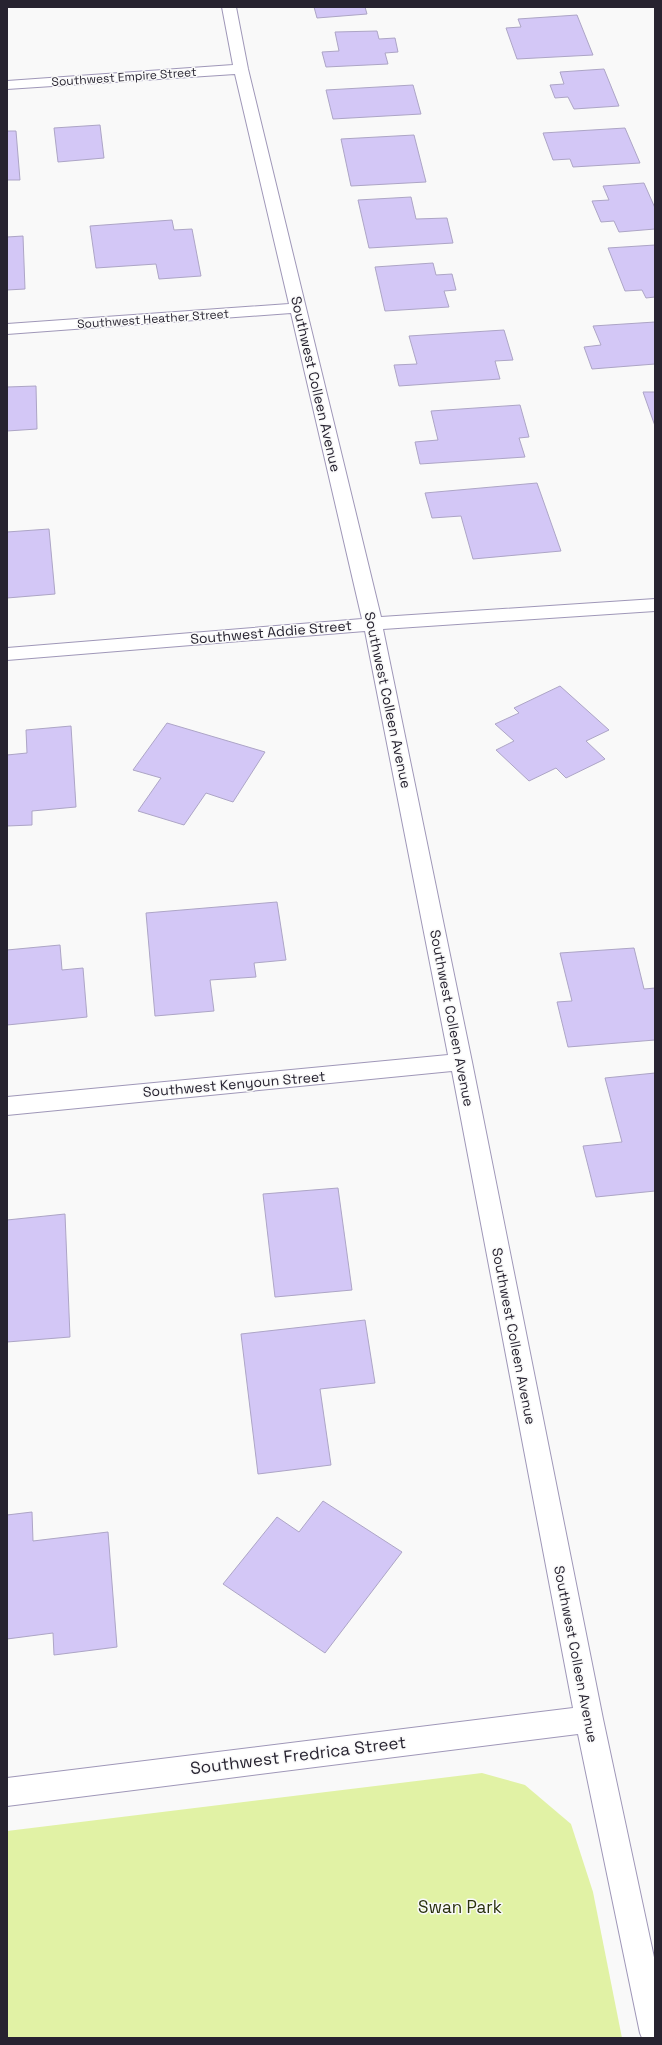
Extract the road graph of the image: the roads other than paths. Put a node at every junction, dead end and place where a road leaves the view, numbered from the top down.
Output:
1 (229, 7) edge
2 (241, 69) junction
3 (7, 85) edge
4 (298, 308) junction
5 (7, 329) edge
6 (655, 605) edge
7 (373, 624) junction
8 (7, 654) edge
9 (461, 1062) junction
10 (7, 1106) edge
11 (588, 1719) junction
12 (7, 1792) edge
13 (655, 2033) edge

1 - 2 street, Southwest Colleen Avenue
2 - 3 street, Southwest Empire Street
2 - 4 street, Southwest Colleen Avenue
4 - 5 street, Southwest Heather Street
4 - 7 street, Southwest Colleen Avenue
6 - 7 street, Southwest Addie Street
7 - 8 street, Southwest Addie Street
7 - 9 street, Southwest Colleen Avenue
9 - 10 street, Southwest Kenyoun Street
9 - 11 street, Southwest Colleen Avenue
11 - 12 street, Southwest Fredrica Street
11 - 13 street, Southwest Colleen Avenue

